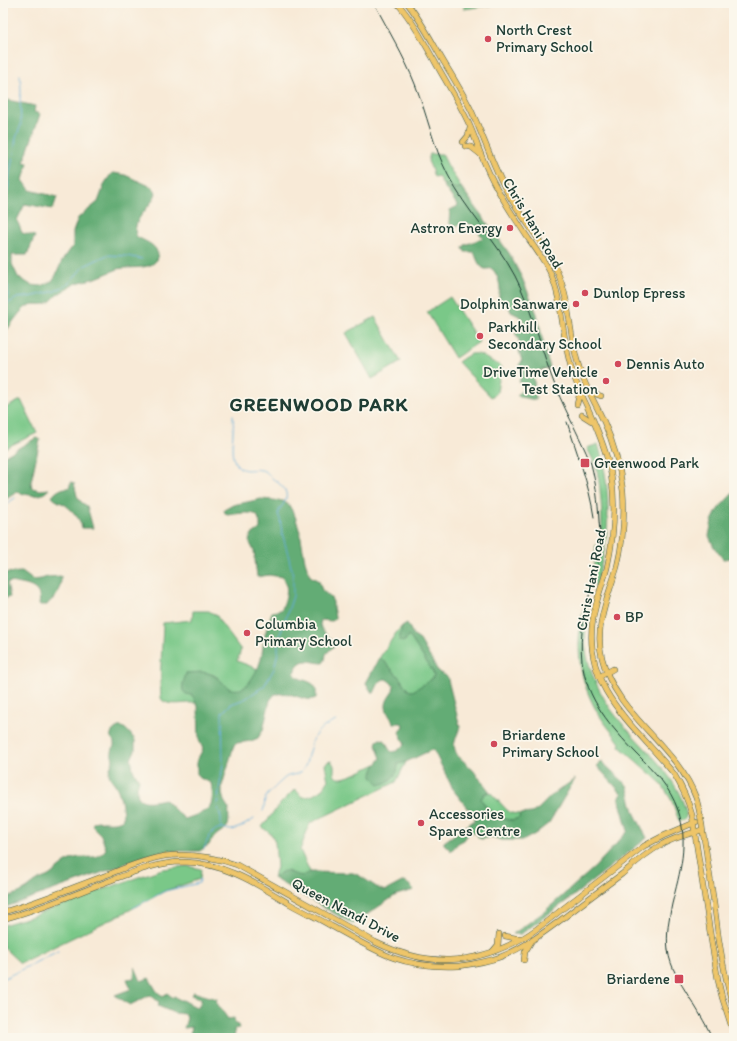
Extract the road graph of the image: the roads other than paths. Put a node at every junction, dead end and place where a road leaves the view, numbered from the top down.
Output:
1 (397, 3) edge
2 (407, 3) edge
3 (470, 128) junction
4 (481, 154) junction
5 (580, 391) junction
6 (589, 391) junction
7 (601, 396) dead end
8 (577, 404) dead end
9 (582, 415) dead end
10 (594, 422) junction
11 (613, 669) dead end
12 (606, 672) junction
13 (599, 677) junction
14 (640, 735) junction
15 (651, 735) junction
16 (701, 820) junction
17 (693, 822) junction
18 (702, 830) junction
19 (695, 832) junction
20 (3, 912) edge
21 (3, 919) edge
22 (499, 934) dead end
23 (505, 936) dead end
24 (523, 938) junction
25 (533, 939) junction
26 (491, 953) junction
27 (524, 960) dead end
28 (734, 1009) edge
29 (734, 1034) edge

1 - 3 main road, Chris Hani Road
2 - 6 main road, Chris Hani Road
3 - 4 main road, Chris Hani Road
3 - 4 main road
4 - 5 main road, Chris Hani Road
5 - 8 main road
5 - 10 main road, Chris Hani Road
6 - 7 main road
6 - 12 main road, Chris Hani Road
9 - 10 main road
10 - 13 main road, Chris Hani Road
11 - 12 main road
12 - 13 main road
12 - 15 main road, Chris Hani Road
13 - 14 main road, Chris Hani Road
14 - 15 main road
14 - 17 main road, Chris Hani Road
15 - 16 main road, Chris Hani Road
16 - 17 main road, Queen Nandi Drive
16 - 18 main road, Chris Hani Road
17 - 19 main road, Chris Hani Road
17 - 24 main road, Queen Nandi Drive
18 - 19 main road, Queen Nandi Drive
18 - 28 main road, Chris Hani Road
19 - 25 main road, Queen Nandi Drive
19 - 29 main road, Chris Hani Road
20 - 26 main road, Queen Nandi Drive
21 - 25 main road, Queen Nandi Drive
22 - 26 main road
23 - 24 main road
24 - 26 main road, Queen Nandi Drive
25 - 27 main road

